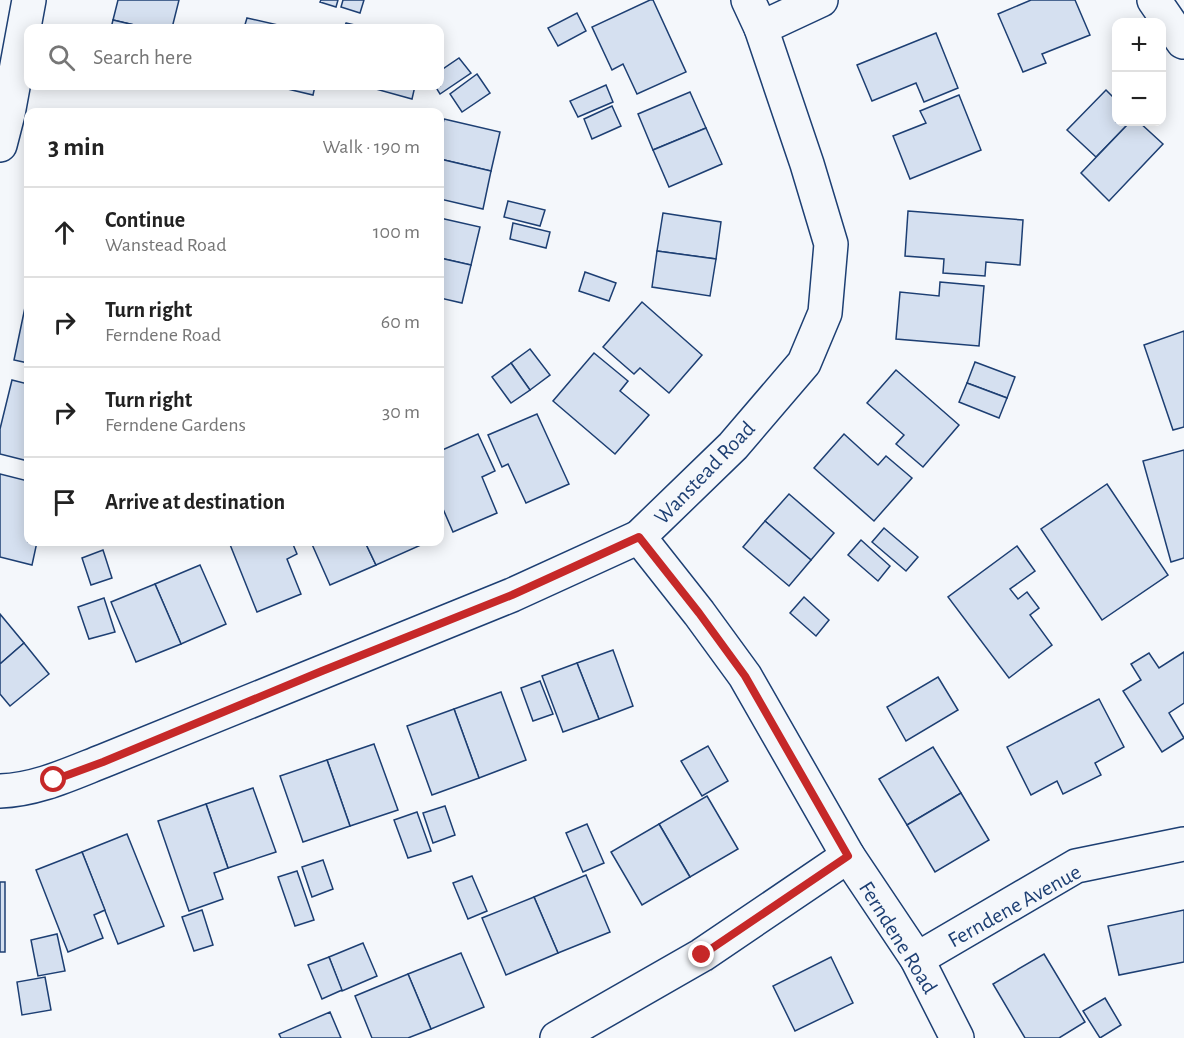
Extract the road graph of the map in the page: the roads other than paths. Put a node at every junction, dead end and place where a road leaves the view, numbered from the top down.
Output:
1 (29, 0) edge
2 (821, 0) edge
3 (1154, 0) edge
4 (754, 14) edge
5 (27, 24) edge
6 (1183, 42) edge
7 (24, 53) edge
8 (18, 116) edge
9 (0, 145) edge
10 (639, 537) junction
11 (0, 791) edge
12 (1184, 844) edge
13 (848, 856) junction
14 (917, 959) junction
15 (557, 1038) edge
16 (957, 1038) edge

1 - 5 street
2 - 4 street
3 - 6 street
4 - 10 street, Wanstead Road
7 - 8 street
8 - 9 street
10 - 11 street, Wanstead Road
10 - 13 street, Ferndene Road
12 - 14 street, Ferndene Avenue
13 - 14 street, Ferndene Road
13 - 15 street
14 - 16 street, Ferndene Road

